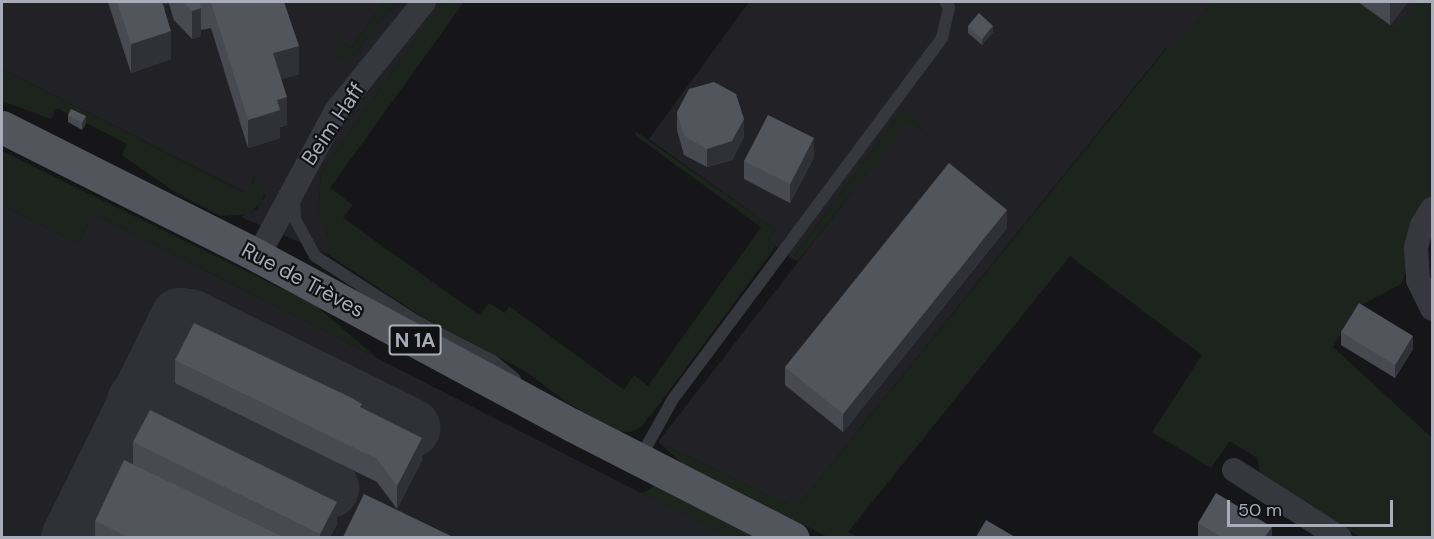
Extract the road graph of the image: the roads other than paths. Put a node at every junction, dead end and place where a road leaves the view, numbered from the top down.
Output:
1 (424, 2) edge
2 (946, 2) edge
3 (2, 127) edge
4 (293, 186) junction
5 (1432, 209) edge
6 (258, 256) junction
7 (1432, 309) edge
8 (572, 425) junction
9 (639, 459) junction
10 (1234, 470) dead end
11 (793, 537) edge
12 (1340, 537) edge

1 - 4 street, Beim Haff
2 - 9 lane
3 - 6 main road, Rue de Trèves / N 1A
4 - 6 street, Beim Haff
4 - 8 lane
5 - 7 street
6 - 8 main road, Rue de Trèves / N 1A
8 - 9 main road, Rue de Trèves / N 1A
9 - 11 main road, Rue de Trèves / N 1A
10 - 12 street

